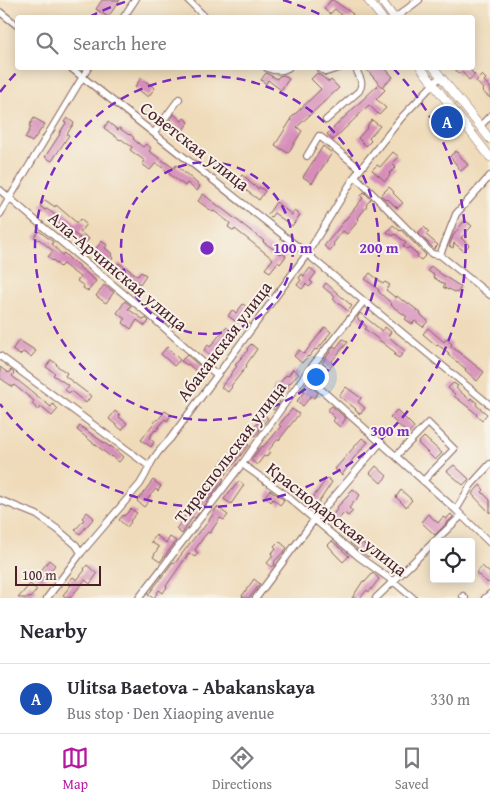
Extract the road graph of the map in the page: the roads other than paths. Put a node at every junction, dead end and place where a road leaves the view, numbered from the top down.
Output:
1 (134, 0) edge
2 (188, 0) edge
3 (368, 0) edge
4 (381, 0) edge
5 (419, 0) edge
6 (0, 12) edge
7 (124, 15) edge
8 (203, 15) edge
9 (380, 15) edge
10 (393, 15) edge
11 (399, 15) edge
12 (15, 24) edge
13 (74, 70) edge
14 (86, 70) edge
15 (356, 70) edge
16 (423, 70) edge
17 (436, 70) edge
18 (82, 76) junction
19 (441, 76) junction
20 (434, 83) junction
21 (179, 99) dead end
22 (490, 116) edge
23 (326, 120) dead end
24 (480, 126) junction
25 (154, 133) junction
26 (490, 139) edge
27 (307, 156) dead end
28 (490, 158) edge
29 (360, 169) junction
30 (355, 176) junction
31 (490, 176) edge
32 (0, 190) edge
33 (10, 198) junction
34 (0, 214) edge
35 (307, 254) junction
36 (440, 255) junction
37 (490, 295) edge
38 (364, 301) junction
39 (0, 356) edge
40 (217, 375) junction
41 (306, 375) junction
42 (490, 405) edge
43 (381, 442) junction
44 (396, 456) junction
45 (242, 464) junction
46 (150, 466) junction
47 (489, 467) edge
48 (424, 481) junction
49 (0, 500) edge
50 (458, 513) junction
51 (314, 520) junction
52 (437, 538) edge
53 (490, 544) edge
54 (430, 546) edge
55 (80, 553) junction
56 (393, 581) junction
57 (490, 594) edge
58 (47, 598) edge
59 (139, 598) edge
60 (256, 598) edge
61 (376, 598) edge
62 (413, 598) edge
63 (485, 598) edge

1 - 7 street
2 - 8 street
3 - 9 main road
4 - 10 main road
5 - 11 street
6 - 12 street
13 - 18 street, Советская улица
14 - 18 street
15 - 23 street
16 - 20 main road
17 - 19 main road
18 - 25 street, Советская улица
18 - 33 street
19 - 20 street, Абаканская улица
19 - 24 main road
20 - 28 main road
20 - 29 street, Абаканская улица
21 - 25 street
22 - 24 street
24 - 26 main road
25 - 35 street, Советская улица
27 - 29 street
29 - 30 street, Абаканская улица
30 - 35 street, Абаканская улица
30 - 36 street
31 - 36 street
32 - 33 street, Ала-Арчинская улица
33 - 34 street
33 - 40 street, Ала-Арчинская улица
35 - 38 street, Советская улица
35 - 40 street, Абаканская улица
36 - 37 street
38 - 41 street, Тираспольская улица
38 - 42 street, Советская улица
39 - 46 street
40 - 46 street, Абаканская улица
41 - 43 street
41 - 45 street, Тираспольская улица
43 - 44 street
43 - 51 street
44 - 48 street
44 - 48 street
45 - 51 street, Краснодарская улица
45 - 59 street, Тираспольская улица
46 - 55 street, Абаканская улица
47 - 50 street
48 - 50 street
49 - 55 street
50 - 52 street
50 - 53 street
51 - 56 street, Краснодарская улица
51 - 60 street
54 - 56 street
55 - 58 street, Абаканская улица
56 - 61 street
56 - 62 street, Краснодарская улица
57 - 63 street

